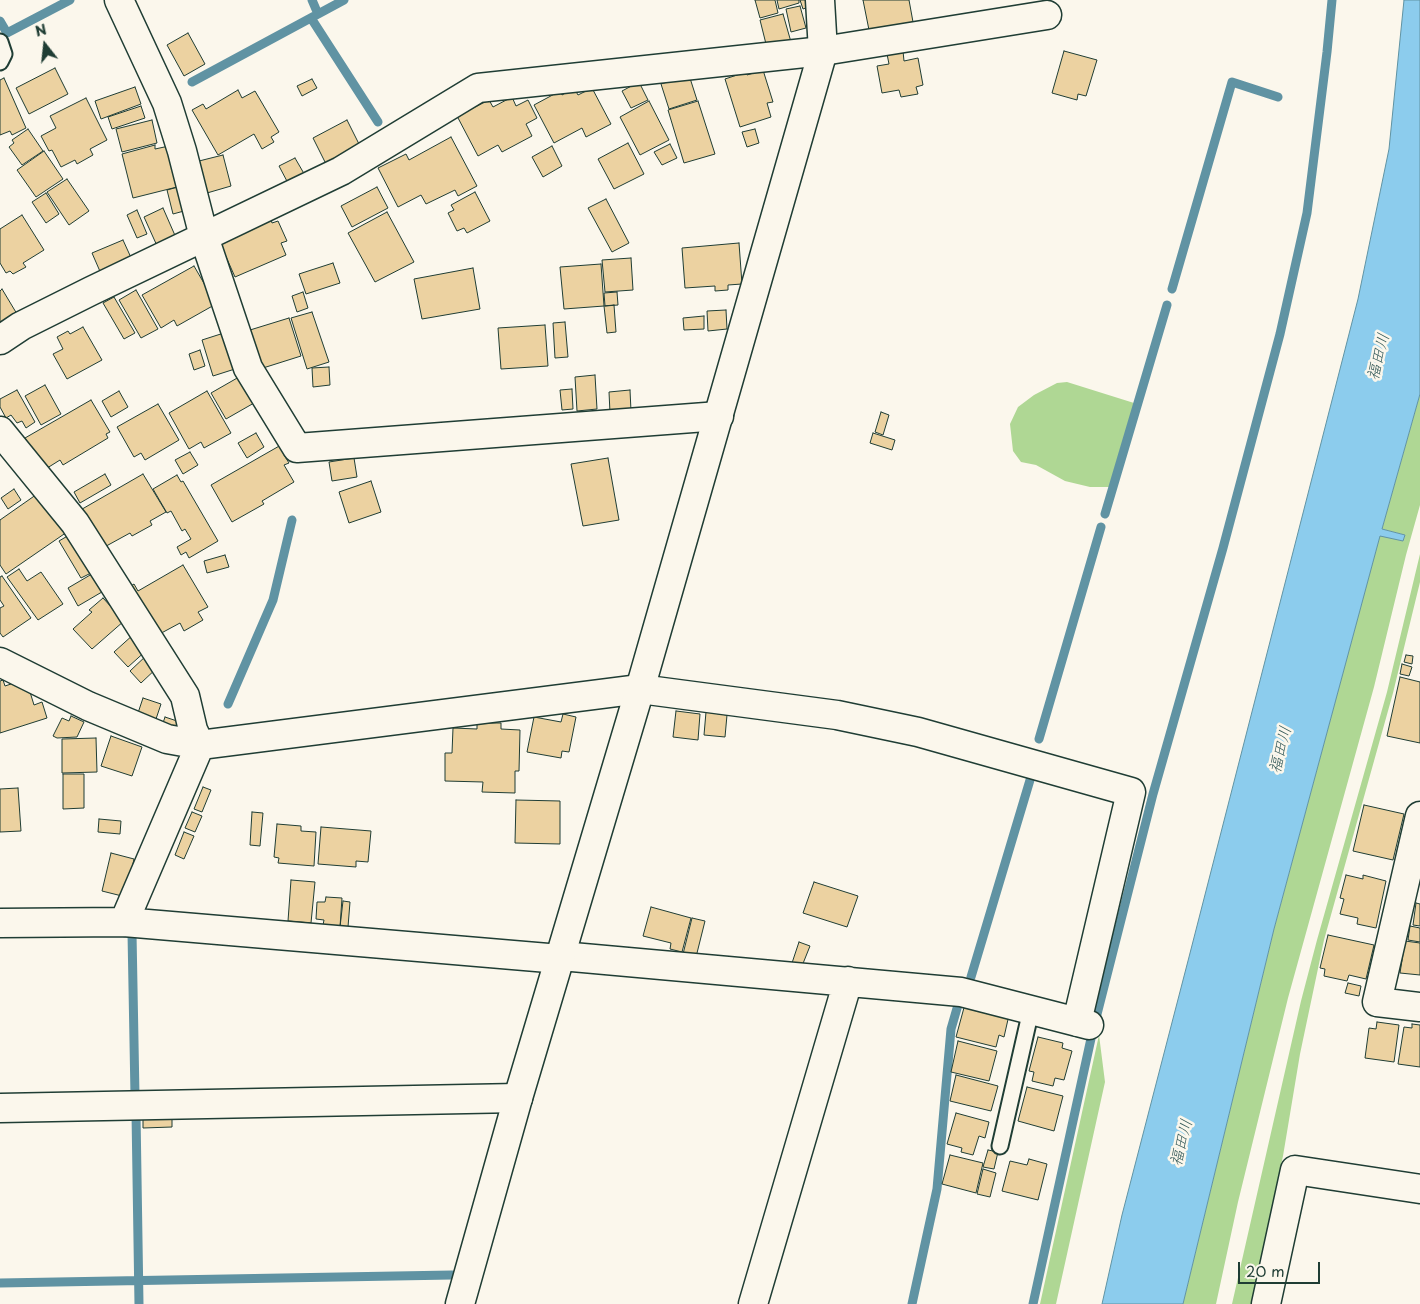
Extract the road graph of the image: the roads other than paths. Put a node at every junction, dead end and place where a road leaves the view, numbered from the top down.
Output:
1 (119, 0) edge
2 (820, 0) edge
3 (1047, 16) dead end
4 (0, 42) edge
5 (823, 51) junction
6 (0, 62) edge
7 (204, 237) junction
8 (0, 340) edge
9 (719, 416) junction
10 (0, 430) edge
11 (0, 662) edge
12 (640, 689) junction
13 (200, 745) junction
14 (1420, 816) edge
15 (1415, 859) edge
16 (124, 922) junction
17 (0, 923) edge
18 (560, 957) junction
19 (848, 981) junction
20 (1420, 1007) edge
21 (1031, 1010) junction
22 (518, 1098) junction
23 (0, 1108) edge
24 (1000, 1146) dead end
25 (1420, 1189) edge
26 (460, 1304) edge
27 (753, 1304) edge
28 (1266, 1304) edge

1 - 7 street
2 - 5 street
3 - 5 street
4 - 6 lane
5 - 7 street
5 - 9 street
7 - 8 street
7 - 9 street
9 - 12 street
10 - 13 street
11 - 13 street
12 - 13 street
12 - 18 street
12 - 21 street
13 - 16 street
14 - 15 street
15 - 20 street
16 - 17 street
16 - 18 street
18 - 19 street
18 - 22 street
19 - 21 street
19 - 27 street
21 - 24 lane
22 - 23 street
22 - 26 street
25 - 28 street

